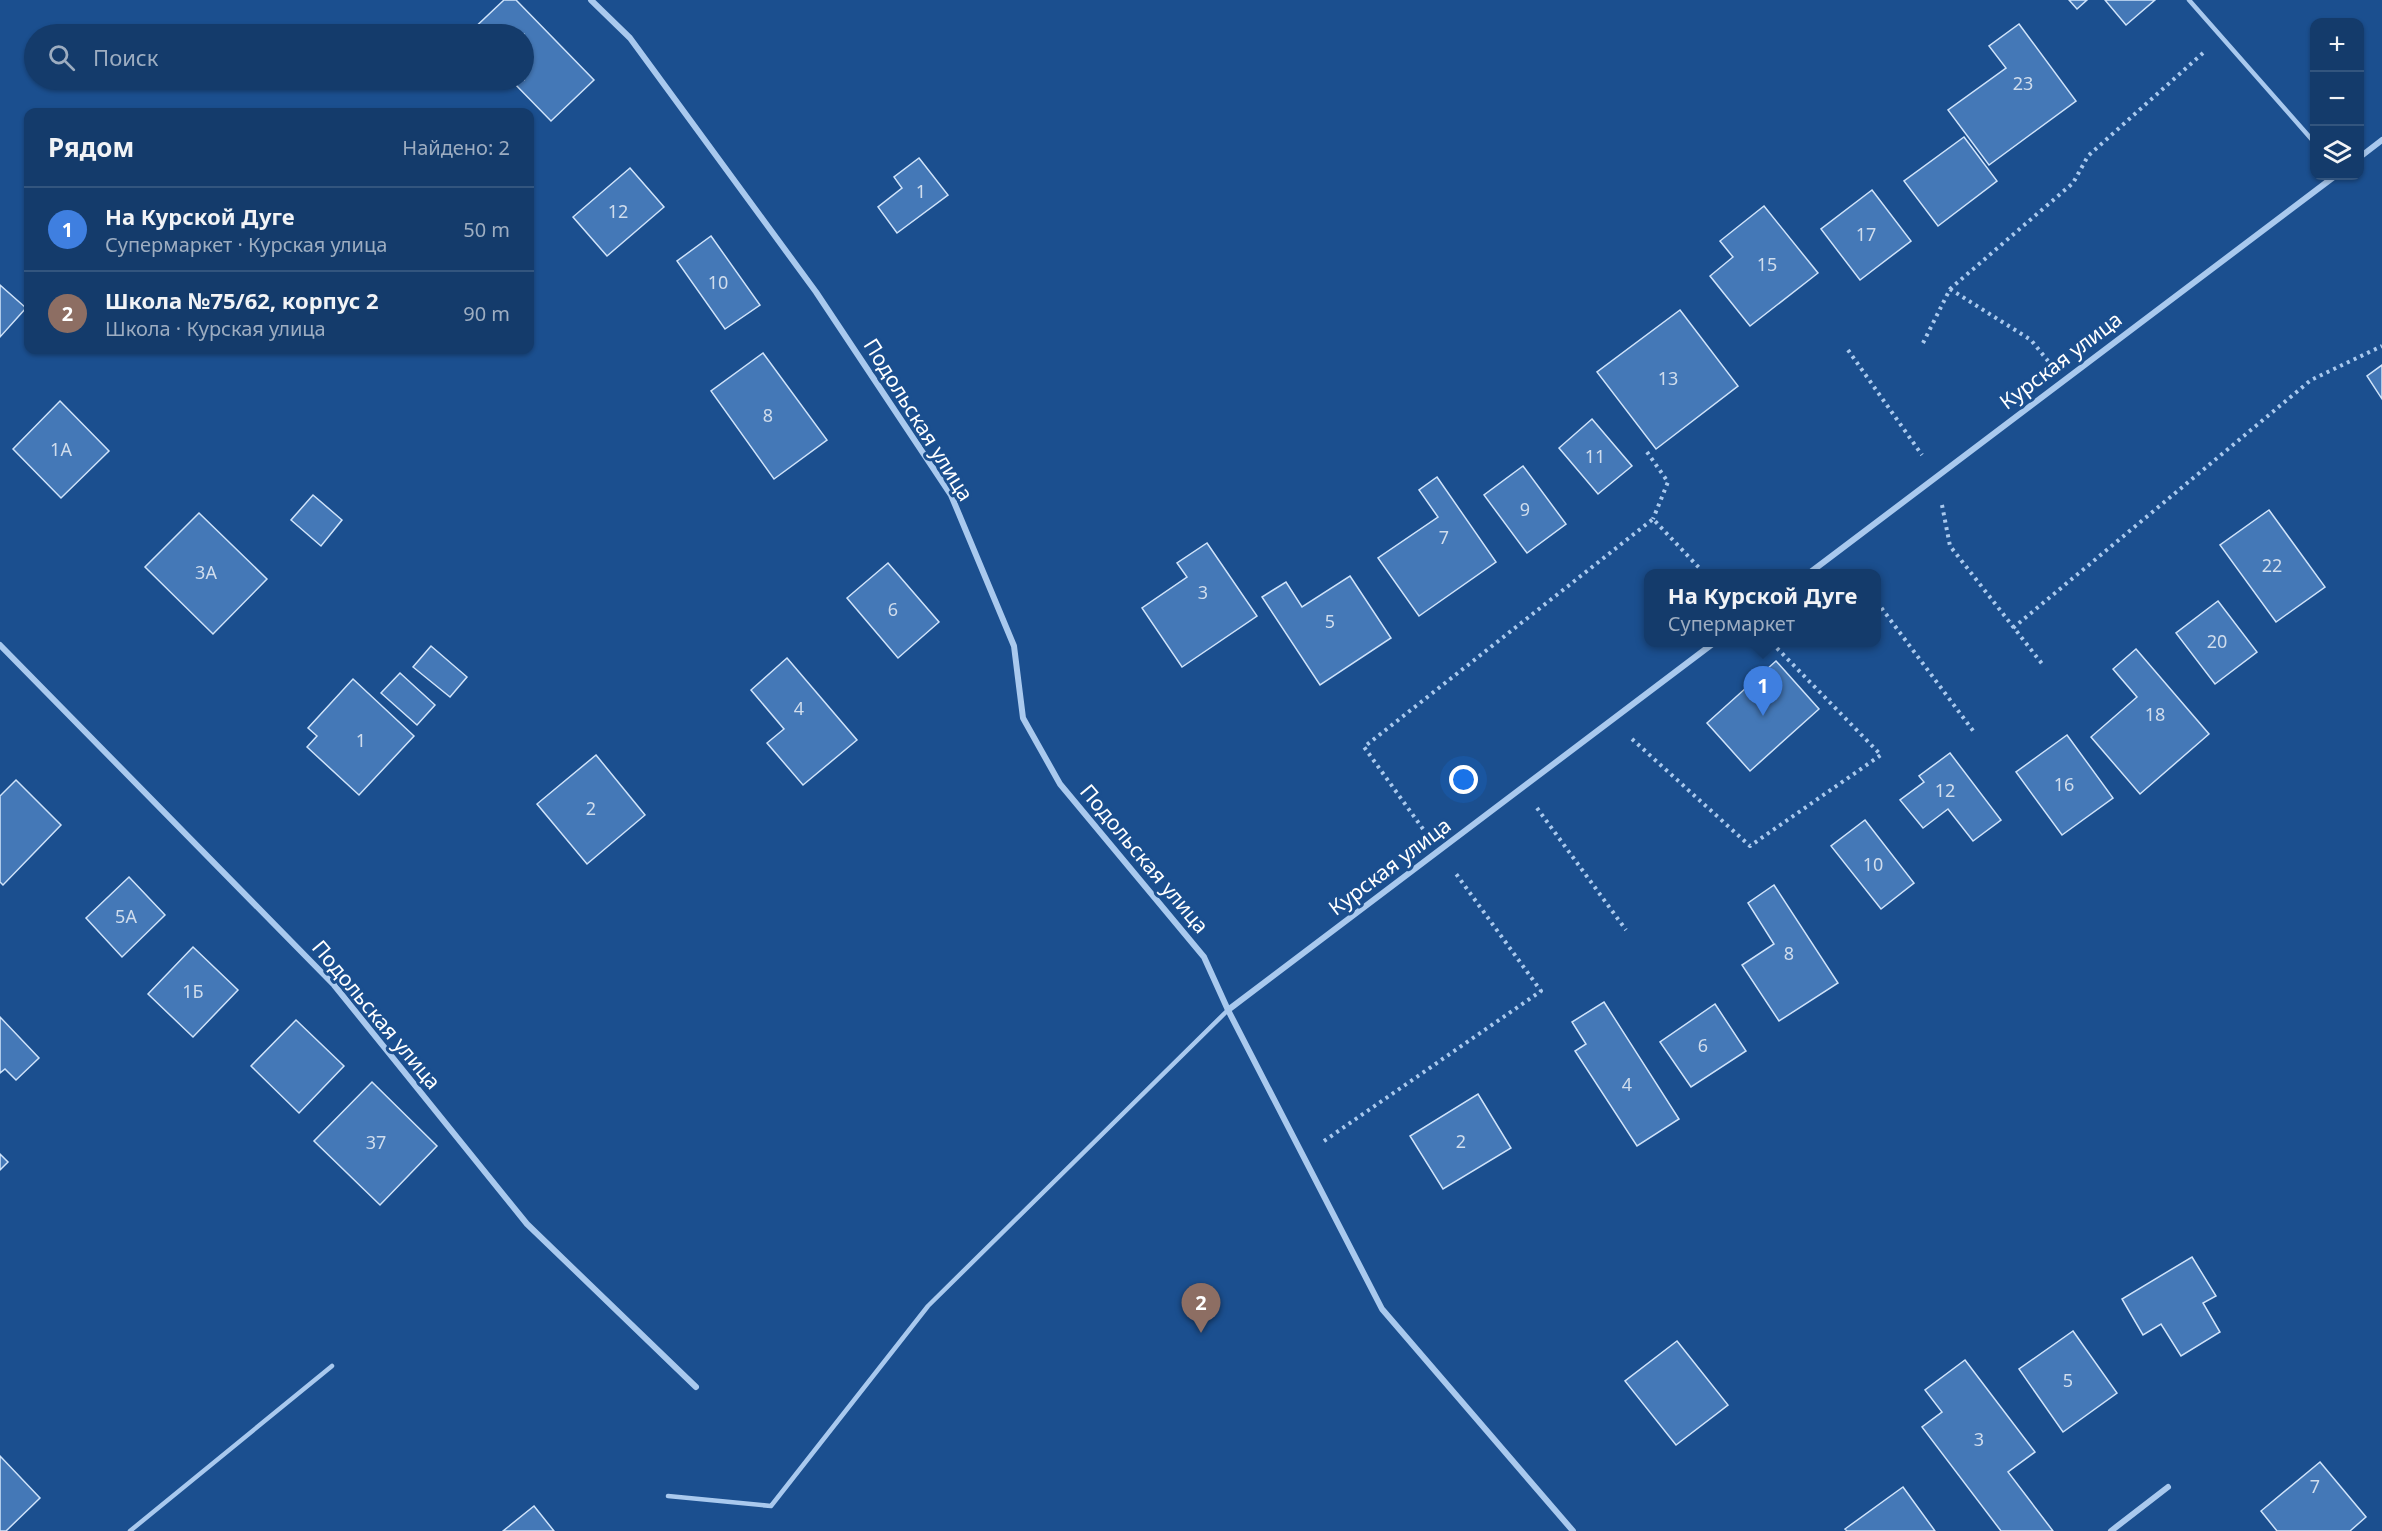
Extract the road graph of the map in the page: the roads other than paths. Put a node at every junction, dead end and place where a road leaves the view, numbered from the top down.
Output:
1 (591, 0) edge
2 (2189, 0) edge
3 (2310, 137) edge
4 (2382, 140) edge
5 (2364, 154) edge
6 (2330, 180) edge
7 (1813, 569) edge
8 (0, 645) edge
9 (1709, 647) edge
10 (1228, 1010) junction
11 (332, 1365) dead end
12 (696, 1387) dead end
13 (2168, 1486) dead end
14 (668, 1496) dead end
15 (130, 1531) edge
16 (1573, 1531) edge
17 (2111, 1531) edge

1 - 10 street, Подольская улица
2 - 3 lane
4 - 5 street
6 - 7 street, Курская улица
8 - 12 street, Подольская улица
9 - 10 street, Курская улица
10 - 14 lane
10 - 16 street, Подольская улица
11 - 15 lane
13 - 17 street

